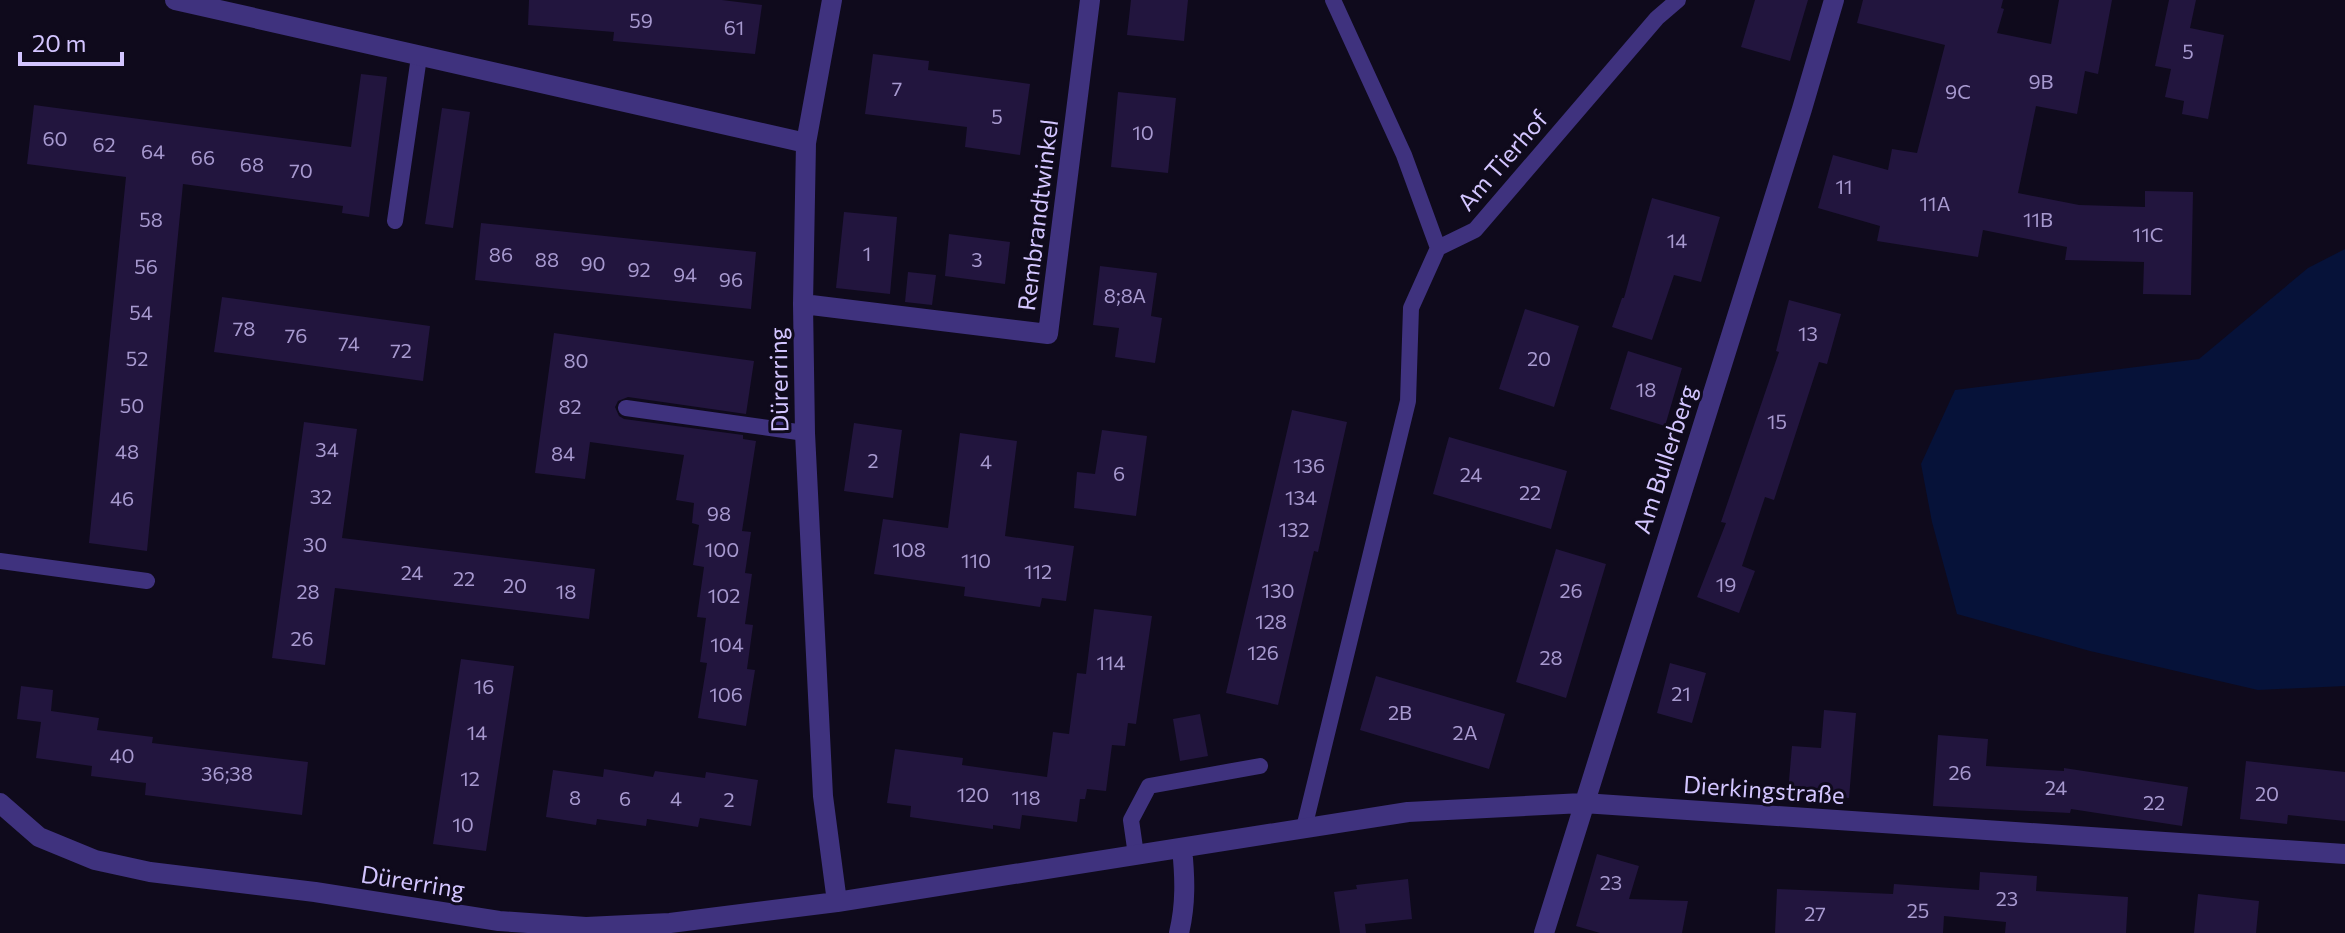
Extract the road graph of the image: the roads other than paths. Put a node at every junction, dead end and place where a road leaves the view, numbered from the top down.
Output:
1 (175, 0) edge
2 (832, 0) edge
3 (1090, 0) edge
4 (1333, 0) edge
5 (1678, 0) edge
6 (1834, 0) edge
7 (419, 57) junction
8 (806, 143) junction
9 (395, 221) dead end
10 (1438, 248) junction
11 (803, 304) junction
12 (626, 408) dead end
13 (805, 433) junction
14 (0, 561) edge
15 (147, 581) dead end
16 (1260, 766) dead end
17 (0, 803) edge
18 (1583, 803) junction
19 (1304, 828) junction
20 (1182, 848) junction
21 (2345, 854) edge
22 (1136, 855) junction
23 (837, 902) junction
24 (1179, 933) edge
25 (1544, 933) edge

1 - 7 street
2 - 8 street, Dürerring
3 - 11 street, Rembrandtwinkel
4 - 10 lane, Am Tierhof
5 - 10 lane, Am Tierhof
6 - 18 street, Am Bullerberg
7 - 8 street
7 - 9 lane
8 - 11 street, Dürerring
10 - 19 lane
11 - 13 street, Dürerring
12 - 13 lane
13 - 23 street, Dürerring
14 - 15 lane
16 - 22 lane
17 - 23 street, Dürerring
18 - 19 street, Dierkingstraße
18 - 21 street, Dierkingstraße
18 - 25 street, Am Bullerberg
19 - 20 street, Dierkingstraße
20 - 22 street, Dürerring
20 - 24 street
22 - 23 street, Dürerring

